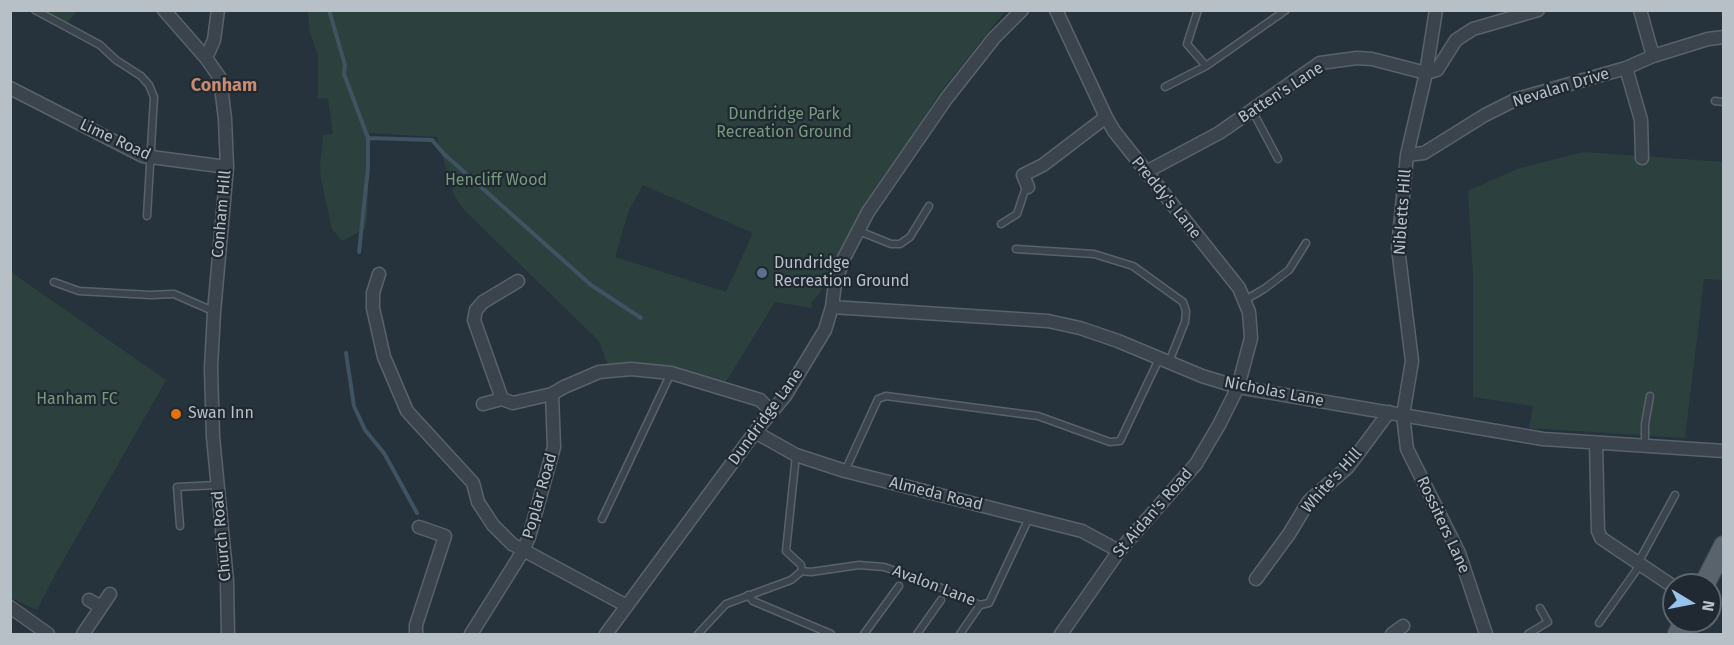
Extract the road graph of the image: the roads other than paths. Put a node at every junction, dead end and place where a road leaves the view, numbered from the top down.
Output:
1 (35, 10) edge
2 (164, 10) edge
3 (218, 10) edge
4 (1022, 10) edge
5 (1056, 10) edge
6 (1198, 10) edge
7 (1286, 10) edge
8 (1436, 10) edge
9 (1538, 10) edge
10 (1640, 10) edge
11 (1724, 37) edge
12 (1653, 56) junction
13 (206, 58) junction
14 (1206, 66) junction
15 (1626, 68) junction
16 (1425, 73) junction
17 (1165, 87) dead end
18 (10, 88) edge
19 (1715, 101) dead end
20 (1724, 102) edge
21 (1252, 110) junction
22 (1106, 117) junction
23 (1407, 155) junction
24 (150, 158) junction
25 (1642, 158) dead end
26 (1278, 159) dead end
27 (227, 166) junction
28 (1146, 172) junction
29 (1024, 178) joint
30 (929, 206) dead end
31 (147, 216) dead end
32 (1000, 224) dead end
33 (859, 231) junction
34 (1306, 243) dead end
35 (1016, 249) dead end
36 (379, 274) dead end
37 (518, 281) dead end
38 (54, 282) dead end
39 (1245, 300) junction
40 (832, 307) junction
41 (214, 312) junction
42 (1164, 360) junction
43 (671, 373) junction
44 (1238, 387) junction
45 (552, 394) junction
46 (1650, 396) dead end
47 (502, 399) junction
48 (483, 404) dead end
49 (771, 411) junction
50 (1389, 412) junction
51 (1403, 415) junction
52 (755, 432) junction
53 (213, 437) joint
54 (1596, 444) junction
55 (1645, 447) junction
56 (1724, 451) edge
57 (796, 454) junction
58 (845, 471) junction
59 (218, 485) junction
60 (1675, 495) dead end
61 (1029, 518) junction
62 (602, 519) dead end
63 (180, 526) dead end
64 (419, 527) dead end
65 (1724, 546) edge
66 (523, 551) junction
67 (1119, 551) junction
68 (1639, 564) junction
69 (802, 571) junction
70 (1710, 573) edge
71 (1256, 579) dead end
72 (1662, 579) edge
73 (899, 586) dead end
74 (110, 594) dead end
75 (748, 595) junction
76 (89, 600) dead end
77 (940, 600) dead end
78 (980, 604) junction
79 (627, 606) junction
80 (10, 607) edge
81 (101, 607) junction
82 (1540, 608) dead end
83 (1599, 622) dead end
84 (1403, 626) dead end
85 (48, 634) edge
86 (83, 634) edge
87 (228, 634) edge
88 (416, 634) edge
89 (471, 634) edge
90 (606, 634) edge
91 (698, 634) edge
92 (831, 634) edge
93 (864, 634) edge
94 (917, 634) edge
95 (960, 634) edge
96 (1061, 634) edge
97 (1392, 634) edge
98 (1486, 634) edge
99 (1528, 634) edge

1 - 24 lane
2 - 13 street, Conham Hill
3 - 13 street
4 - 33 street, Dundridge Lane
5 - 22 street, Preddy's Lane
6 - 14 lane
7 - 14 lane
8 - 16 street, Nibletts Hill
9 - 16 street
10 - 12 street
11 - 12 street, Nevalan Drive
12 - 15 street, Nevalan Drive
13 - 27 street, Conham Hill
14 - 17 lane
15 - 23 street, Nevalan Drive
15 - 25 street
16 - 21 street, Batten's Lane
16 - 23 street, Nibletts Hill
18 - 24 street, Lime Road
19 - 20 lane
21 - 26 lane
21 - 28 street, Batten's Lane
22 - 28 street, Preddy's Lane
22 - 29 street
23 - 51 street, Nibletts Hill
24 - 27 street, Lime Road
24 - 31 lane
27 - 41 street, Conham Hill
28 - 39 street, Preddy's Lane
29 - 32 lane
30 - 33 lane
33 - 40 street, Dundridge Lane
34 - 39 lane
35 - 42 lane
36 - 66 street
37 - 47 street
38 - 41 lane
39 - 44 street, Preddy's Lane
40 - 42 street, Nicholas Lane
40 - 49 street, Dundridge Lane
41 - 53 street, Conham Hill
42 - 44 street, Nicholas Lane
42 - 58 lane
43 - 45 street
43 - 49 street
43 - 62 lane
44 - 50 street, Nicholas Lane
44 - 67 street, St Aidan's Road
45 - 47 street
45 - 66 street, Poplar Road
46 - 55 lane
47 - 48 street
49 - 52 street, Dundridge Lane
50 - 51 street, Nicholas Lane
50 - 71 street, White's Hill
51 - 54 street, Nicholas Lane
51 - 98 street, Rossiters Lane
52 - 57 street, Almeda Road
52 - 79 street, Dundridge Lane
53 - 59 street, Church Road
54 - 55 street, Nicholas Lane
54 - 68 street
55 - 56 street, Nicholas Lane
57 - 58 street, Almeda Road
57 - 69 lane
58 - 61 street, Almeda Road
59 - 63 lane
59 - 87 street, Church Road
60 - 68 lane
61 - 67 street, Almeda Road
61 - 78 lane, Avalon Lane
64 - 88 street
65 - 70 main road
66 - 79 street
66 - 89 street, Poplar Road
67 - 96 street, St Aidan's Road
68 - 72 street
68 - 83 lane
69 - 75 lane, Avalon Lane
69 - 78 lane, Avalon Lane
73 - 93 lane
74 - 81 street
75 - 91 lane, Avalon Lane
75 - 92 lane
76 - 81 street
77 - 94 lane
78 - 95 lane
79 - 90 street, Dundridge Lane
80 - 85 street
81 - 86 street
82 - 99 lane
84 - 97 street

